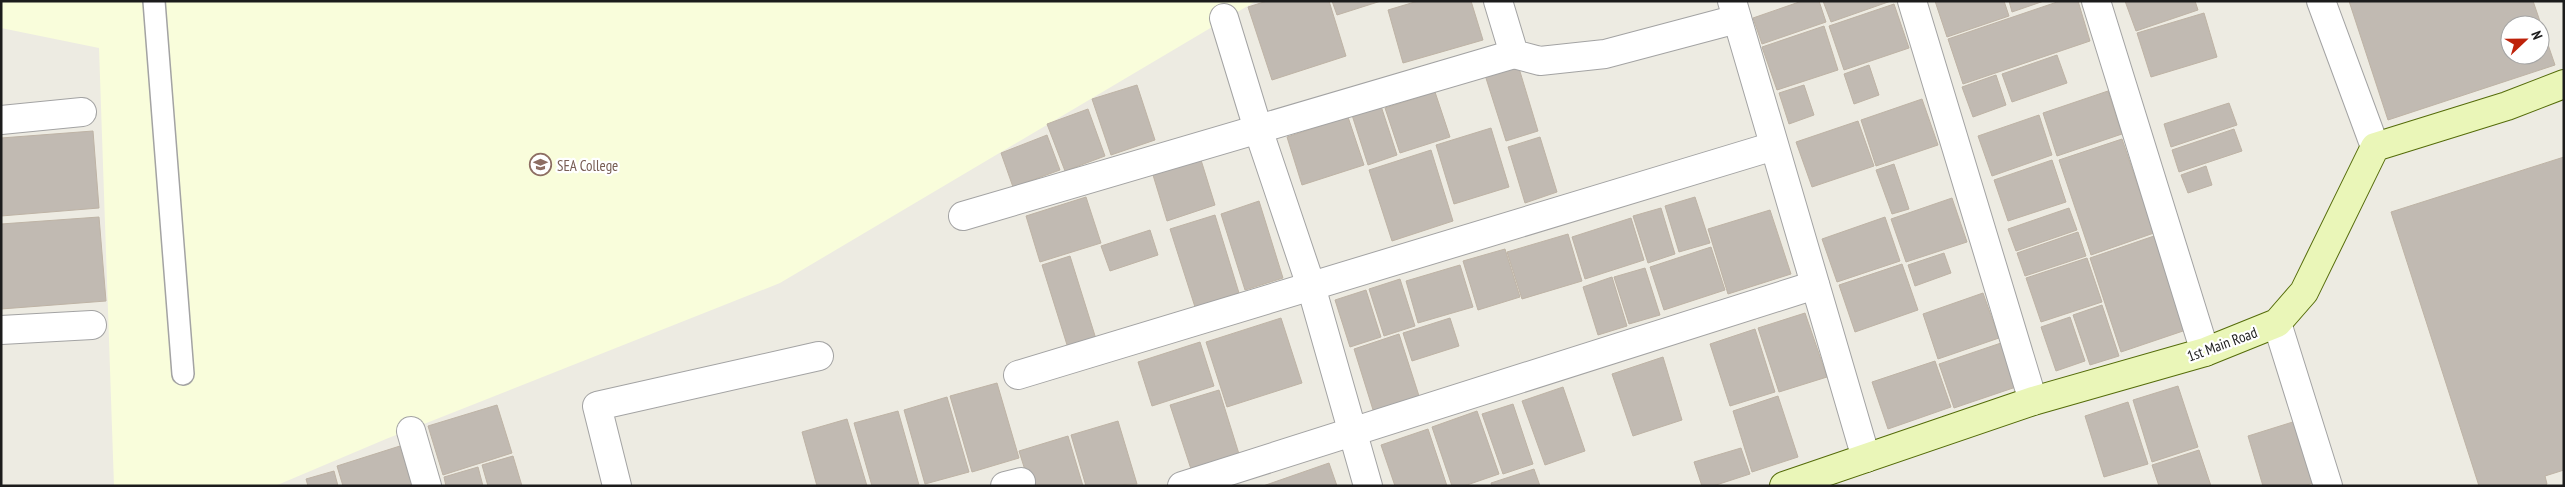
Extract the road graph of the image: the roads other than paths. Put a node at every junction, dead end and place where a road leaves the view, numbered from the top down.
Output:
1 (154, 1) edge
2 (1498, 1) edge
3 (1912, 1) edge
4 (2096, 1) edge
5 (2321, 1) edge
6 (1735, 10) edge
7 (1224, 18) dead end
8 (1514, 54) junction
9 (2564, 84) edge
10 (82, 112) dead end
11 (1, 120) edge
12 (1258, 129) junction
13 (1774, 146) junction
14 (2375, 147) junction
15 (963, 216) dead end
16 (1815, 285) junction
17 (1312, 286) junction
18 (2277, 323) junction
19 (92, 325) dead end
20 (1, 330) edge
21 (2205, 352) junction
22 (819, 356) dead end
23 (183, 374) dead end
24 (1018, 375) dead end
25 (2033, 401) junction
26 (411, 431) dead end
27 (1352, 432) junction
28 (1866, 458) junction
29 (427, 486) edge
30 (617, 486) edge
31 (1182, 486) edge
32 (1368, 486) edge
33 (1784, 486) edge
34 (2328, 486) edge

1 - 23 lane
2 - 8 street
3 - 25 street
4 - 21 street
5 - 14 street
6 - 8 street
6 - 13 street
7 - 12 street
8 - 12 street
9 - 14 street
10 - 11 street
12 - 15 street
12 - 17 street
13 - 16 street
13 - 17 street
14 - 18 street, 1st Main Road
16 - 27 street
16 - 28 street
17 - 24 street
17 - 27 street
18 - 21 street, 1st Main Road
18 - 34 street
19 - 20 street
21 - 25 street, 1st Main Road
22 - 30 street
25 - 28 street, 1st Main Road
26 - 29 street
27 - 31 street
27 - 32 street
28 - 33 street, 1st Main Road

